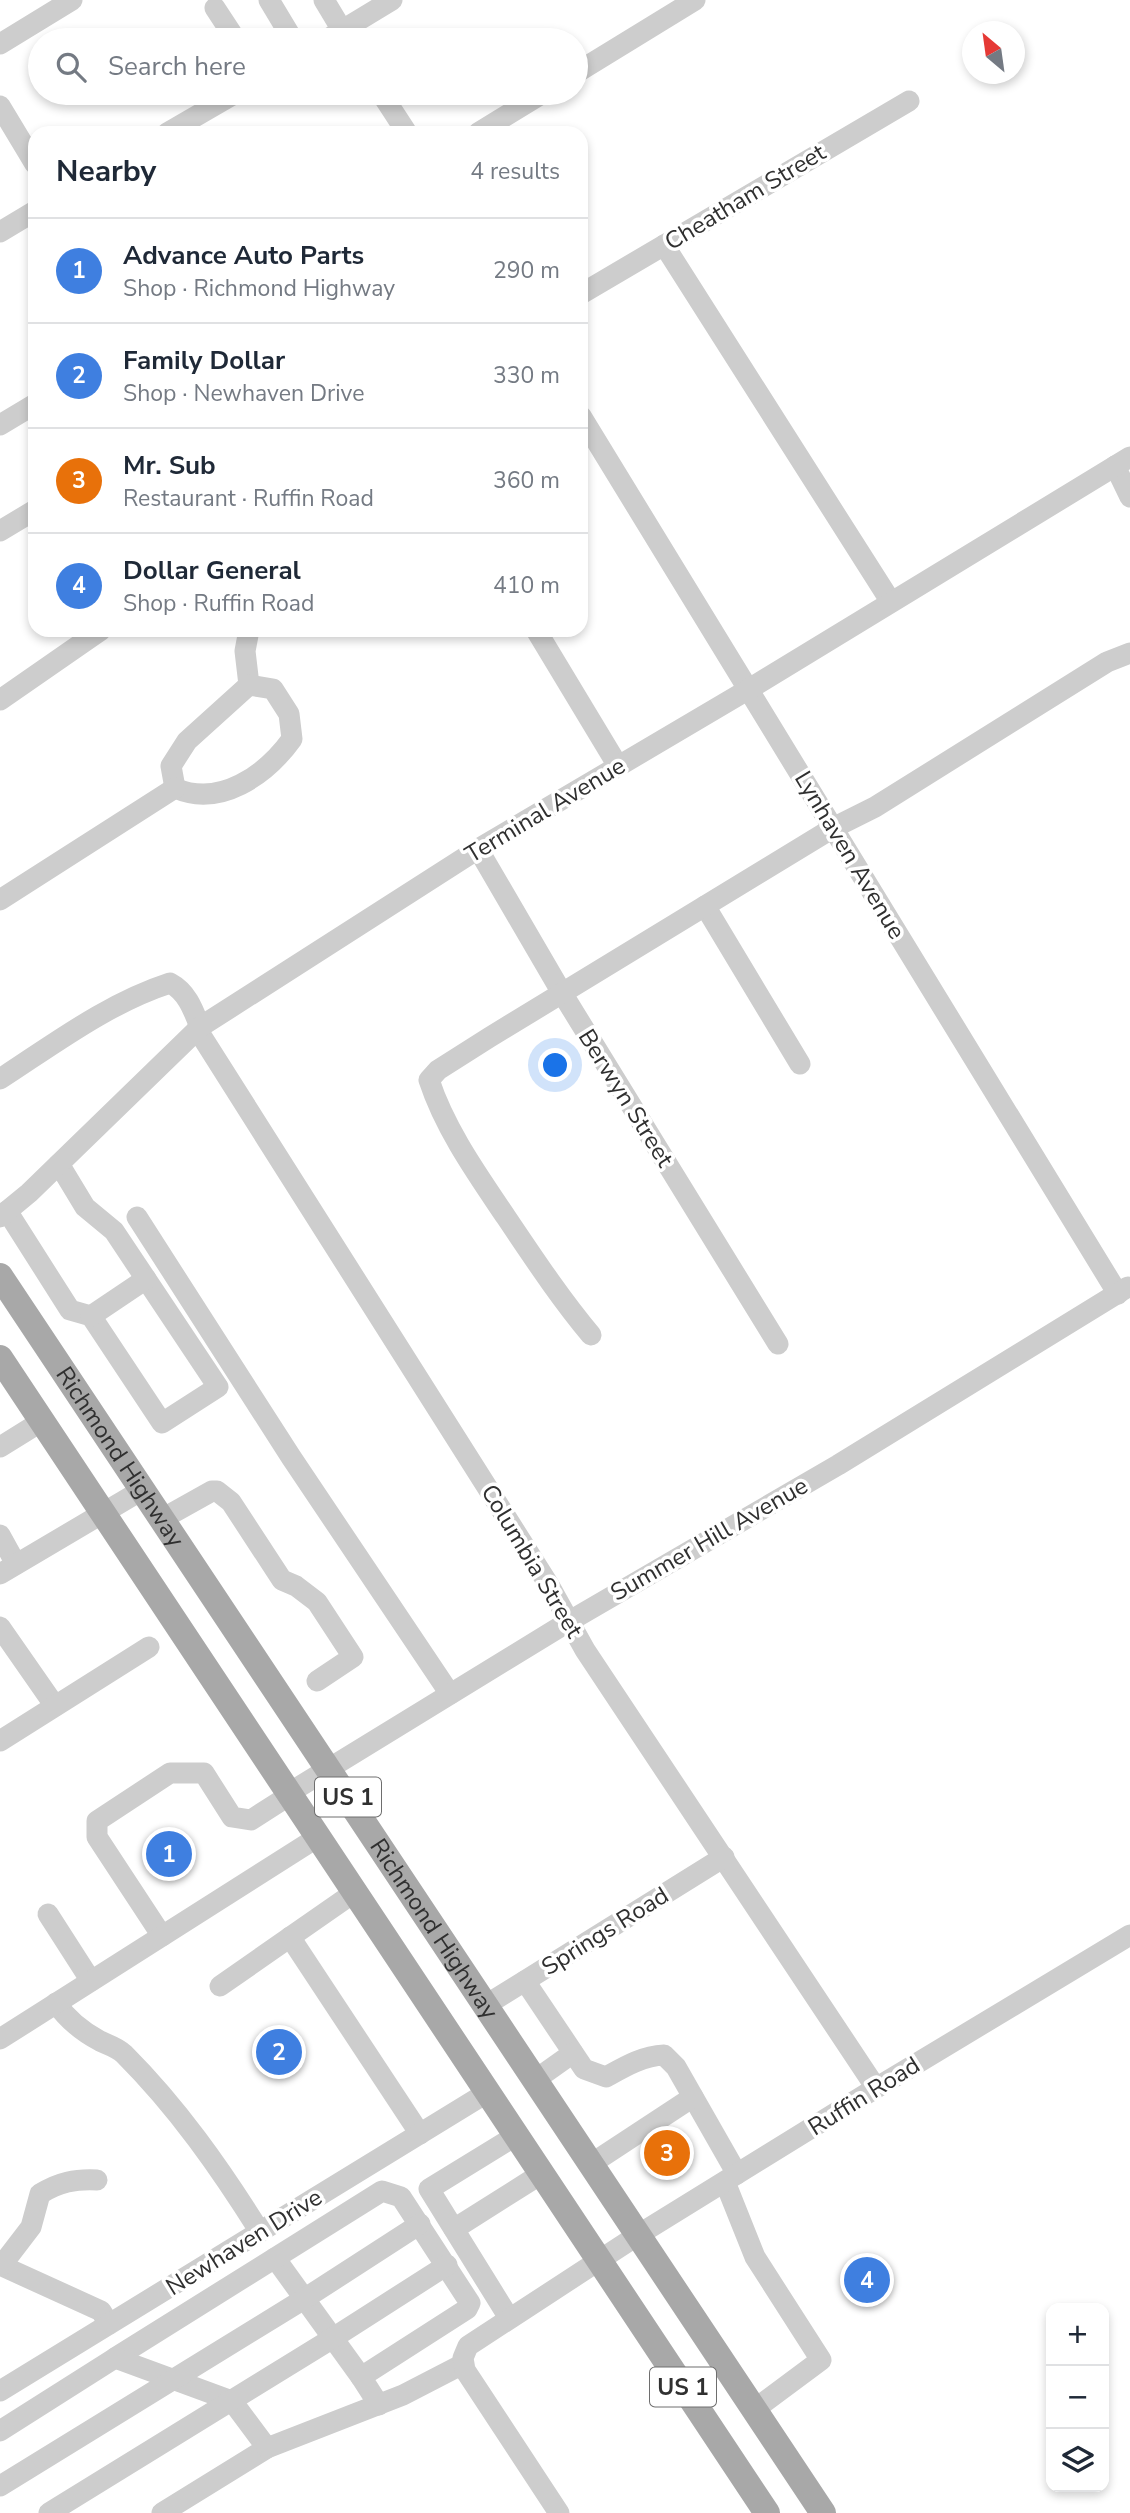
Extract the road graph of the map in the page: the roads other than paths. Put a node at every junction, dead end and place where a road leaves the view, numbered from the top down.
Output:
1 (72, 0) edge
2 (269, 0) edge
3 (324, 0) edge
4 (392, 0) edge
5 (695, 0) edge
6 (215, 8) dead end
7 (228, 28) edge
8 (286, 28) edge
9 (335, 28) edge
10 (351, 28) edge
11 (0, 44) edge
12 (588, 66) edge
13 (909, 100) dead end
14 (215, 105) edge
15 (389, 105) edge
16 (524, 105) edge
17 (0, 106) edge
18 (179, 126) edge
19 (402, 126) edge
20 (489, 126) edge
21 (28, 152) edge
22 (28, 215) edge
23 (0, 232) edge
24 (664, 245) junction
25 (588, 290) edge
26 (28, 408) edge
27 (0, 425) edge
28 (588, 427) edge
29 (1122, 462) edge
30 (1130, 497) edge
31 (28, 514) edge
32 (0, 531) edge
33 (891, 602) junction
34 (91, 637) edge
35 (248, 637) edge
36 (540, 637) edge
37 (1130, 653) edge
38 (249, 685) junction
39 (749, 689) junction
40 (0, 700) edge
41 (618, 766) junction
42 (176, 788) junction
43 (834, 828) junction
44 (478, 849) junction
45 (0, 900) edge
46 (705, 906) junction
47 (562, 993) junction
48 (199, 1028) junction
49 (800, 1064) dead end
50 (0, 1079) edge
51 (59, 1164) junction
52 (3, 1214) edge
53 (137, 1217) dead end
54 (0, 1276) edge
55 (146, 1279) junction
56 (1124, 1290) edge
57 (91, 1316) junction
58 (591, 1335) dead end
59 (778, 1344) dead end
60 (0, 1358) edge
61 (42, 1421) junction
62 (0, 1447) edge
63 (142, 1490) junction
64 (102, 1513) junction
65 (162, 1519) junction
66 (0, 1535) edge
67 (8, 1569) edge
68 (568, 1622) junction
69 (0, 1627) edge
70 (149, 1647) dead end
71 (317, 1681) dead end
72 (450, 1694) junction
73 (55, 1706) junction
74 (0, 1741) edge
75 (329, 1769) junction
76 (289, 1794) junction
77 (318, 1837) junction
78 (724, 1857) junction
79 (355, 1892) junction
80 (48, 1914) dead end
81 (1130, 1935) edge
82 (162, 1937) junction
83 (290, 1937) junction
84 (91, 1981) junction
85 (524, 1981) junction
86 (220, 1986) dead end
87 (56, 2003) junction
88 (486, 2006) junction
89 (0, 2039) edge
90 (573, 2053) junction
91 (535, 2080) junction
92 (876, 2088) junction
93 (488, 2092) junction
94 (693, 2097) junction
95 (420, 2134) junction
96 (517, 2135) junction
97 (591, 2164) junction
98 (541, 2174) junction
99 (731, 2178) junction
100 (97, 2180) dead end
101 (419, 2224) junction
102 (454, 2229) junction
103 (260, 2232) junction
104 (638, 2235) junction
105 (275, 2258) junction
106 (599, 2260) junction
107 (1, 2265) edge
108 (447, 2265) junction
109 (304, 2299) junction
110 (509, 2318) junction
111 (109, 2324) junction
112 (333, 2338) junction
113 (115, 2358) junction
114 (463, 2364) junction
115 (361, 2377) junction
116 (174, 2379) junction
117 (0, 2391) edge
118 (232, 2401) junction
119 (379, 2405) junction
120 (755, 2409) junction
121 (0, 2431) edge
122 (267, 2448) junction
123 (0, 2486) edge
124 (49, 2513) edge
125 (162, 2513) edge
126 (559, 2513) edge
127 (767, 2513) edge
128 (823, 2513) edge

1 - 11 street
2 - 8 street
3 - 9 street
4 - 10 street
5 - 12 street
6 - 7 street
13 - 24 street, Cheatham Street
14 - 18 street
15 - 19 street
16 - 20 street
17 - 21 street
22 - 23 street
24 - 25 street, Cheatham Street
24 - 33 street
26 - 27 street
28 - 39 street, Lynhaven Avenue
29 - 30 street
29 - 33 street, Terminal Avenue
31 - 32 street
33 - 39 street, Terminal Avenue
34 - 40 street
35 - 38 street
36 - 41 street
37 - 43 street
38 - 42 street
38 - 42 street
39 - 41 street, Terminal Avenue
39 - 43 street, Lynhaven Avenue
41 - 44 street, Terminal Avenue
42 - 45 street
43 - 46 street
43 - 56 street, Lynhaven Avenue
44 - 47 street, Berwyn Street
44 - 48 street, Terminal Avenue
46 - 47 street
46 - 49 street
47 - 58 street
47 - 59 street, Berwyn Street
48 - 50 street, Columbia Street
48 - 51 street, Terminal Avenue
48 - 68 street, Columbia Street
51 - 52 street, Terminal Avenue
51 - 55 street
52 - 57 street
53 - 72 street
54 - 63 main road, Richmond Highway / US 1
55 - 57 street
55 - 57 street
56 - 68 street, Summer Hill Avenue
60 - 61 main road, Richmond Highway / US 1
61 - 62 street
61 - 64 main road, Richmond Highway / US 1
63 - 64 street
63 - 65 main road, Richmond Highway / US 1
64 - 67 street
64 - 76 main road, Richmond Highway / US 1
65 - 71 street
65 - 75 main road, Richmond Highway / US 1
66 - 67 street
68 - 72 street, Summer Hill Avenue
68 - 78 street, Columbia Street
69 - 73 street
70 - 73 street
72 - 75 street, Summer Hill Avenue
73 - 74 street
75 - 76 street, Summer Hill Avenue
75 - 88 main road, Richmond Highway / US 1
76 - 77 main road, Richmond Highway / US 1
76 - 82 street, Summer Hill Avenue
77 - 79 main road, Richmond Highway / US 1
77 - 82 street
78 - 85 street, Springs Road
78 - 92 street, Columbia Street
79 - 83 street
79 - 93 main road, Richmond Highway / US 1
80 - 84 street
81 - 92 street, Ruffin Road
82 - 84 street
83 - 86 street
83 - 95 street
84 - 87 street
85 - 88 street, Springs Road
85 - 90 street
87 - 89 street
87 - 103 street
88 - 91 main road, Richmond Highway / US 1
90 - 91 street
90 - 94 street
91 - 97 main road, Richmond Highway / US 1
92 - 99 street, Ruffin Road
93 - 95 street, Newhaven Drive
93 - 96 main road, Richmond Highway / US 1
94 - 97 street
94 - 99 street
95 - 103 street, Newhaven Drive
96 - 98 main road, Richmond Highway / US 1
96 - 102 street
97 - 104 main road, Richmond Highway / US 1
98 - 102 street
98 - 106 main road, Richmond Highway / US 1
99 - 104 street, Ruffin Road
99 - 120 street
100 - 107 street
101 - 105 street
101 - 108 street
101 - 109 street
102 - 110 street
103 - 111 street, Newhaven Drive
104 - 106 street, Ruffin Road
104 - 120 main road, Richmond Highway / US 1
105 - 109 street
105 - 113 street
106 - 110 street, Ruffin Road
106 - 127 main road, Richmond Highway / US 1
107 - 111 street
108 - 112 street
108 - 115 street
109 - 112 street
109 - 116 street
110 - 114 street, Ruffin Road
111 - 117 street, Newhaven Drive
112 - 115 street
112 - 118 street
113 - 116 street
113 - 121 street
114 - 119 street
114 - 126 street
115 - 119 street
116 - 118 street
116 - 123 street
118 - 122 street
118 - 124 street
119 - 122 street
120 - 128 main road, Richmond Highway / US 1
122 - 125 street

